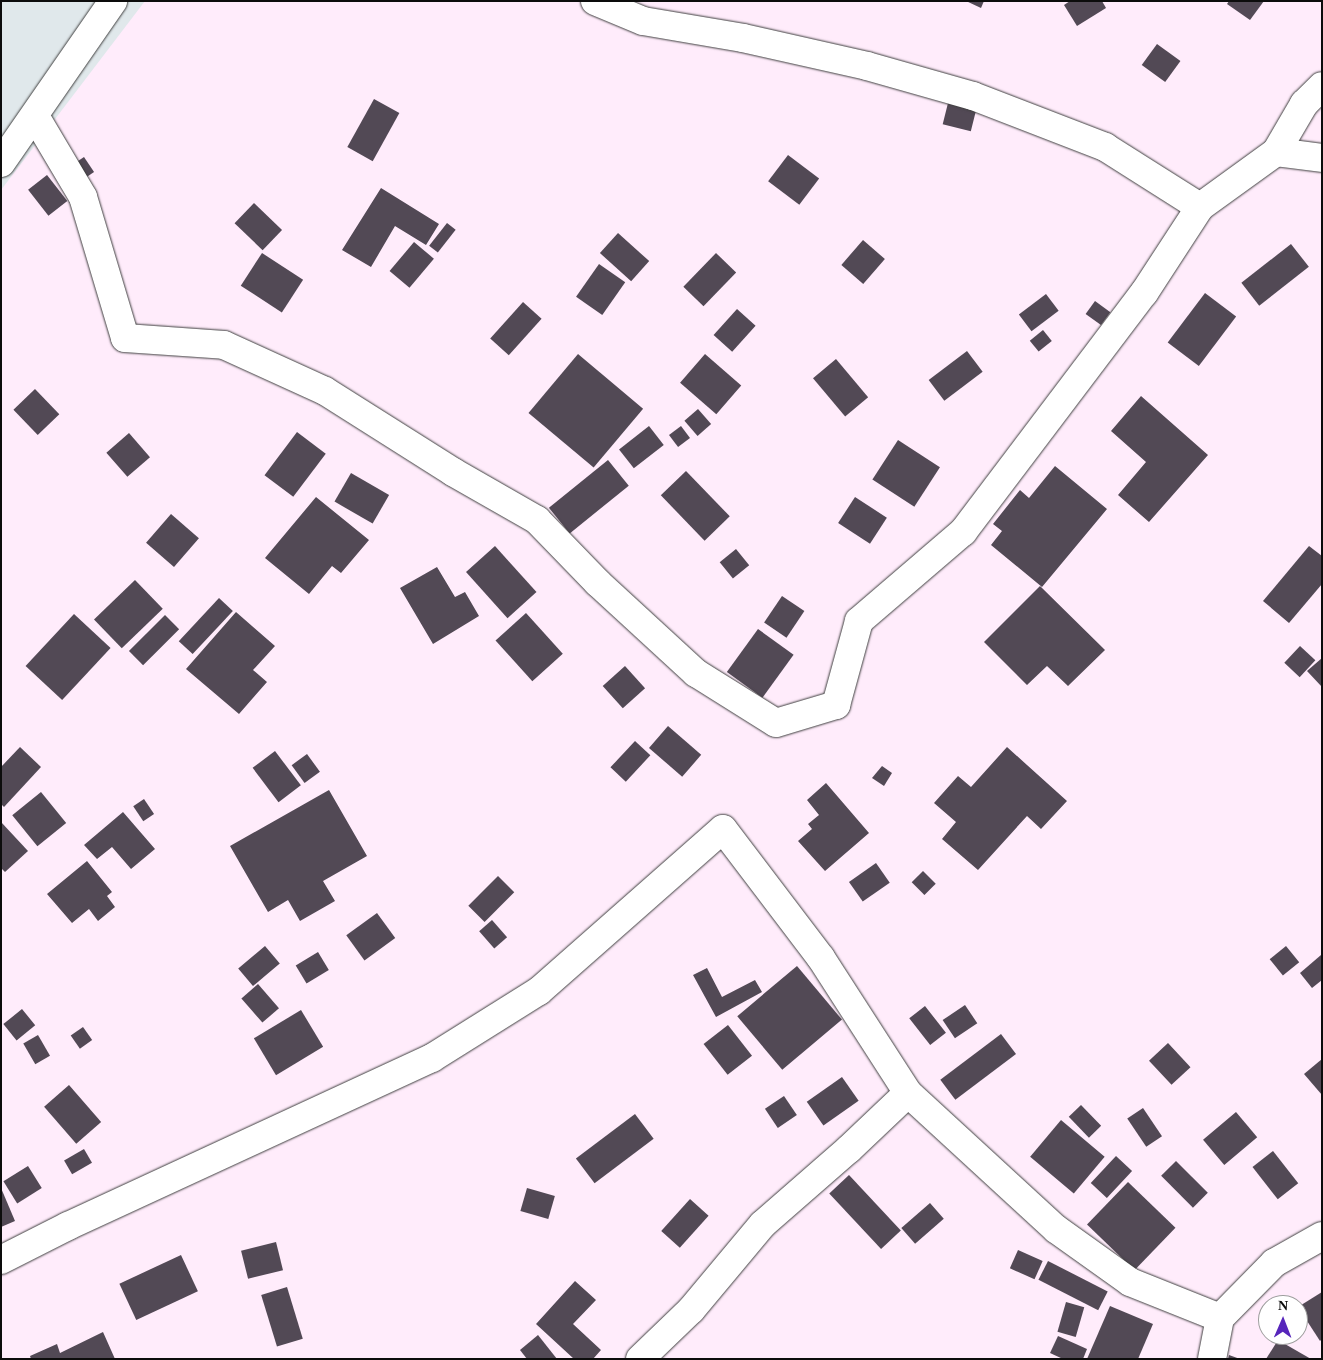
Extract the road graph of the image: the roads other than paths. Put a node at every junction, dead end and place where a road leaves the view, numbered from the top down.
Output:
1 (113, 1) edge
2 (595, 1) edge
3 (1322, 86) edge
4 (35, 116) junction
5 (1276, 152) junction
6 (1322, 158) edge
7 (1, 163) edge
8 (1200, 207) junction
9 (908, 1093) junction
10 (1322, 1236) edge
11 (1, 1260) edge
12 (1220, 1318) junction
13 (640, 1359) edge
14 (1212, 1359) edge

1 - 4 street
2 - 8 street
3 - 5 street
4 - 7 street
4 - 8 street
5 - 6 street
5 - 8 street
9 - 11 street
9 - 12 street
9 - 13 street
10 - 12 street
12 - 14 street

